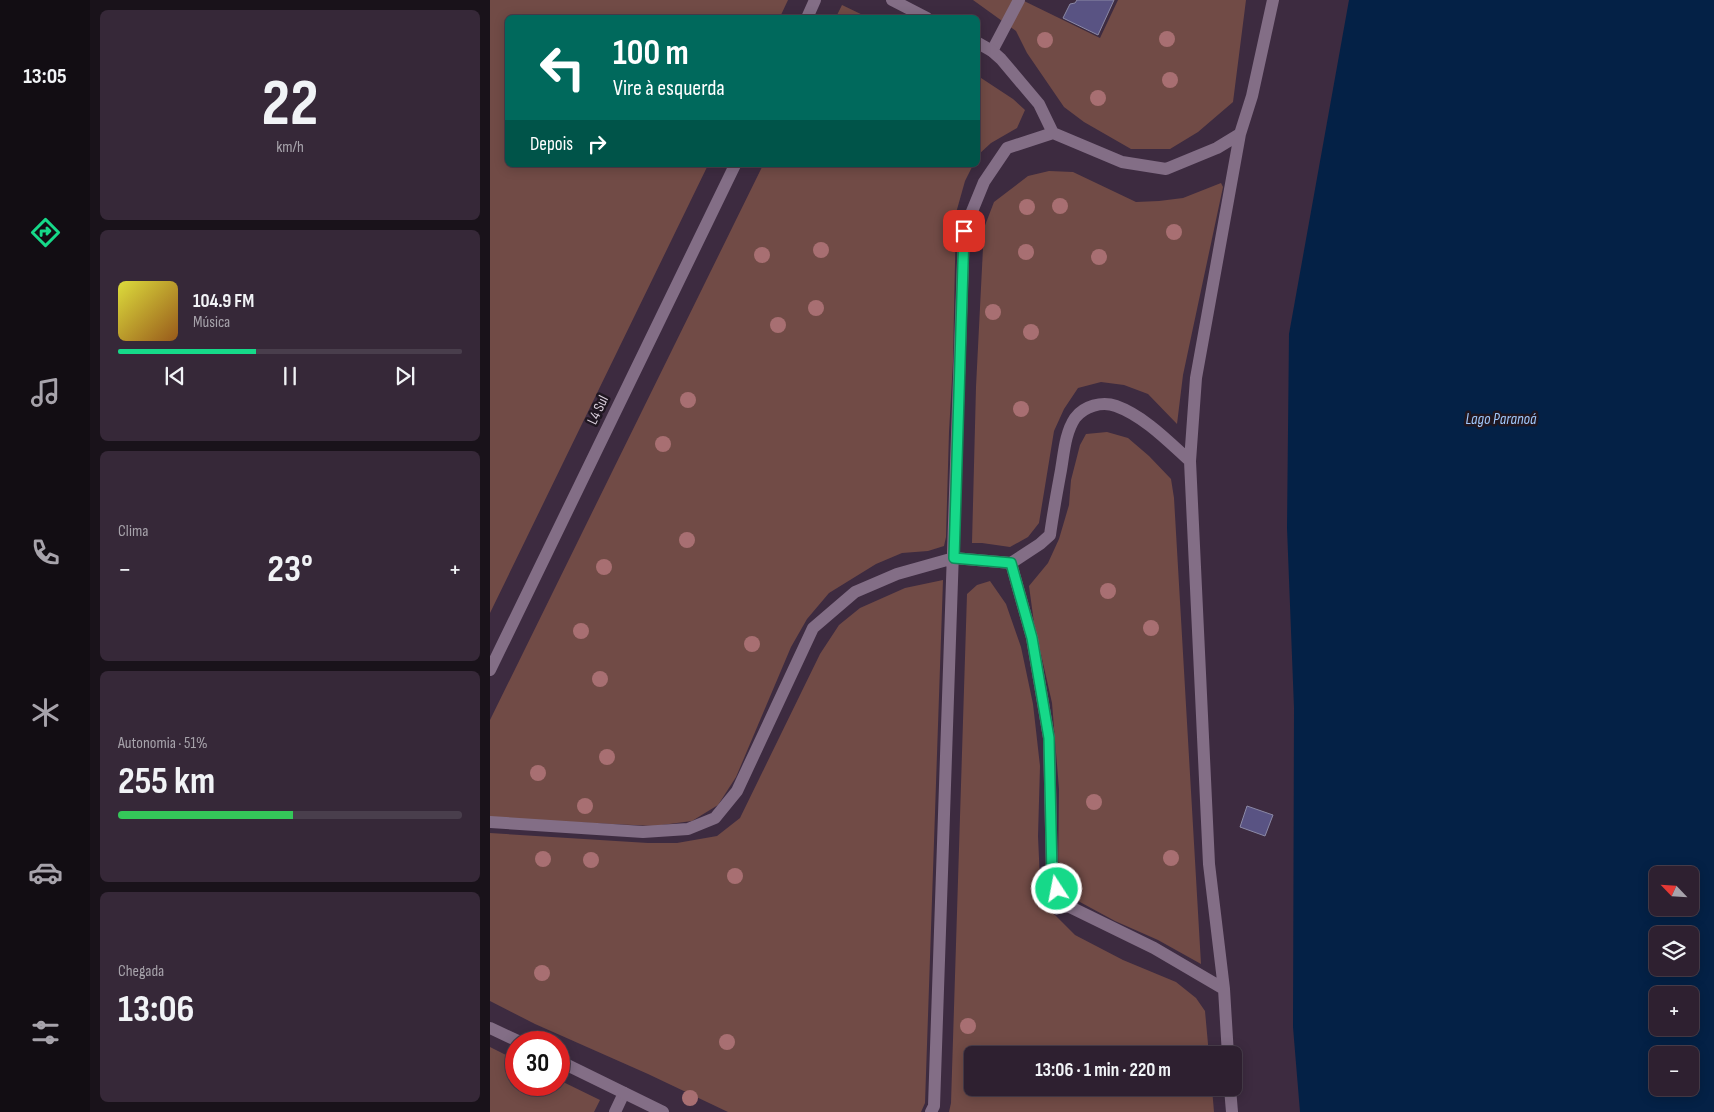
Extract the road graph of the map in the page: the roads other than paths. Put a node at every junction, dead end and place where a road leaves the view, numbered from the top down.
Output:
1 (815, 0) edge
2 (892, 0) edge
3 (1019, 0) edge
4 (1273, 0) edge
5 (808, 15) edge
6 (921, 15) edge
7 (980, 45) edge
8 (992, 51) junction
9 (1053, 132) junction
10 (1240, 134) junction
11 (734, 167) edge
12 (1190, 461) junction
13 (954, 558) junction
14 (1011, 563) junction
15 (490, 670) edge
16 (490, 822) edge
17 (1224, 989) junction
18 (490, 1028) edge
19 (505, 1035) edge
20 (1227, 1046) edge
21 (570, 1066) edge
22 (624, 1093) junction
23 (1231, 1096) edge
24 (615, 1112) edge
25 (663, 1112) edge
26 (931, 1112) edge
27 (1232, 1112) edge

1 - 5 street
2 - 6 street
3 - 8 street
4 - 10 street
7 - 8 street
8 - 9 street
9 - 10 street
9 - 13 street
10 - 12 street
11 - 15 street, L4 Sul
12 - 14 street
12 - 17 street
13 - 14 street
13 - 16 street
13 - 26 street
14 - 17 street
17 - 20 street
18 - 19 street
21 - 22 street
22 - 24 street
22 - 25 street
23 - 27 street

